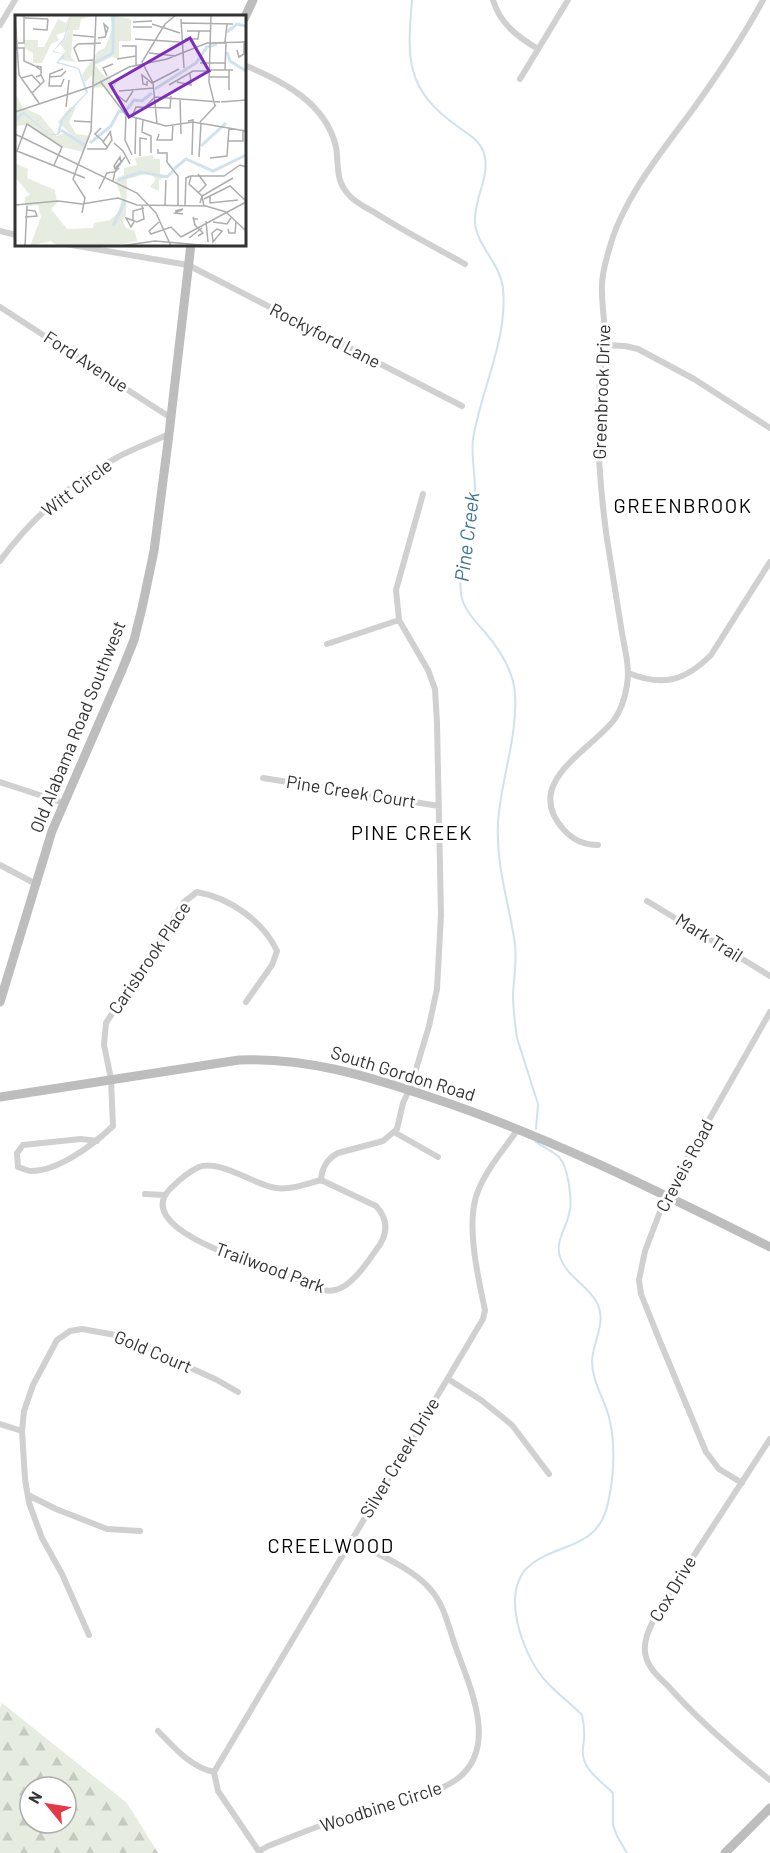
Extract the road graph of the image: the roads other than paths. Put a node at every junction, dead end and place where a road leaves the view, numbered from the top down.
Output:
1 (15, 0) edge
2 (253, 0) edge
3 (493, 0) edge
4 (568, 0) edge
5 (763, 0) edge
6 (246, 15) edge
7 (0, 25) edge
8 (538, 50) junction
9 (246, 66) edge
10 (520, 79) dead end
11 (0, 231) edge
12 (15, 235) edge
13 (78, 246) edge
14 (191, 246) edge
15 (465, 264) dead end
16 (188, 265) junction
17 (0, 306) edge
18 (605, 345) junction
19 (462, 406) dead end
20 (171, 418) junction
21 (770, 428) edge
22 (170, 434) junction
23 (423, 494) dead end
24 (0, 561) edge
25 (770, 562) edge
26 (399, 620) junction
27 (327, 644) dead end
28 (628, 673) junction
29 (263, 778) dead end
30 (0, 782) edge
31 (64, 803) junction
32 (439, 806) junction
33 (598, 844) dead end
34 (0, 865) edge
35 (36, 884) junction
36 (647, 901) dead end
37 (770, 976) edge
38 (0, 1002) edge
39 (246, 1002) dead end
40 (770, 1012) edge
41 (111, 1078) junction
42 (409, 1090) junction
43 (0, 1096) edge
44 (518, 1128) junction
45 (394, 1132) junction
46 (97, 1141) junction
47 (438, 1157) dead end
48 (321, 1180) junction
49 (146, 1194) dead end
50 (164, 1195) junction
51 (666, 1196) junction
52 (770, 1247) edge
53 (448, 1379) junction
54 (238, 1392) dead end
55 (0, 1424) edge
56 (22, 1431) junction
57 (770, 1439) edge
58 (549, 1474) dead end
59 (741, 1483) junction
60 (27, 1494) junction
61 (140, 1531) dead end
62 (350, 1540) junction
63 (89, 1635) dead end
64 (158, 1731) dead end
65 (214, 1772) junction
66 (770, 1780) edge
67 (770, 1808) edge
68 (260, 1852) edge
69 (725, 1853) edge

1 - 7 street
2 - 6 street
3 - 8 street
4 - 8 street
5 - 18 street, Greenbrook Drive
8 - 10 street
9 - 15 street
11 - 12 street
13 - 16 street, Rockyford Lane
14 - 16 street, Old Alabama Road Southwest
16 - 19 street, Rockyford Lane
16 - 20 street, Old Alabama Road Southwest
17 - 20 street, Ford Avenue
18 - 21 street
18 - 28 street, Greenbrook Drive
20 - 22 street, Old Alabama Road Southwest
22 - 24 street, Witt Circle
22 - 31 street, Old Alabama Road Southwest
23 - 26 street
25 - 28 street
26 - 27 street
26 - 32 street
28 - 33 street, Greenbrook Drive
29 - 32 street, Pine Creek Court
30 - 31 street
31 - 35 street, Old Alabama Road Southwest
32 - 42 street
34 - 35 street
35 - 38 street, Old Alabama Road Southwest
36 - 37 street, Mark Trail
39 - 41 street, Carisbrook Place
40 - 51 street, Creveis Road
41 - 42 street, South Gordon Road
41 - 43 street, South Gordon Road
41 - 46 street
42 - 44 street, South Gordon Road
42 - 45 street
44 - 51 street, South Gordon Road
44 - 53 street, Silver Creek Drive
45 - 47 street
45 - 48 street
46 - 46 street
48 - 50 street
48 - 50 street, Trailwood Park
49 - 50 street
51 - 52 street, South Gordon Road
51 - 59 street, Creveis Road
53 - 58 street
53 - 62 street, Silver Creek Drive
54 - 56 street, Gold Court
55 - 56 street
56 - 60 street, Gold Court
57 - 59 street, Cox Drive
59 - 66 street, Cox Drive
60 - 61 street
60 - 63 street, Gold Court
62 - 65 street, Silver Creek Drive
62 - 68 street, Woodbine Circle
64 - 65 street
65 - 68 street
67 - 69 street

